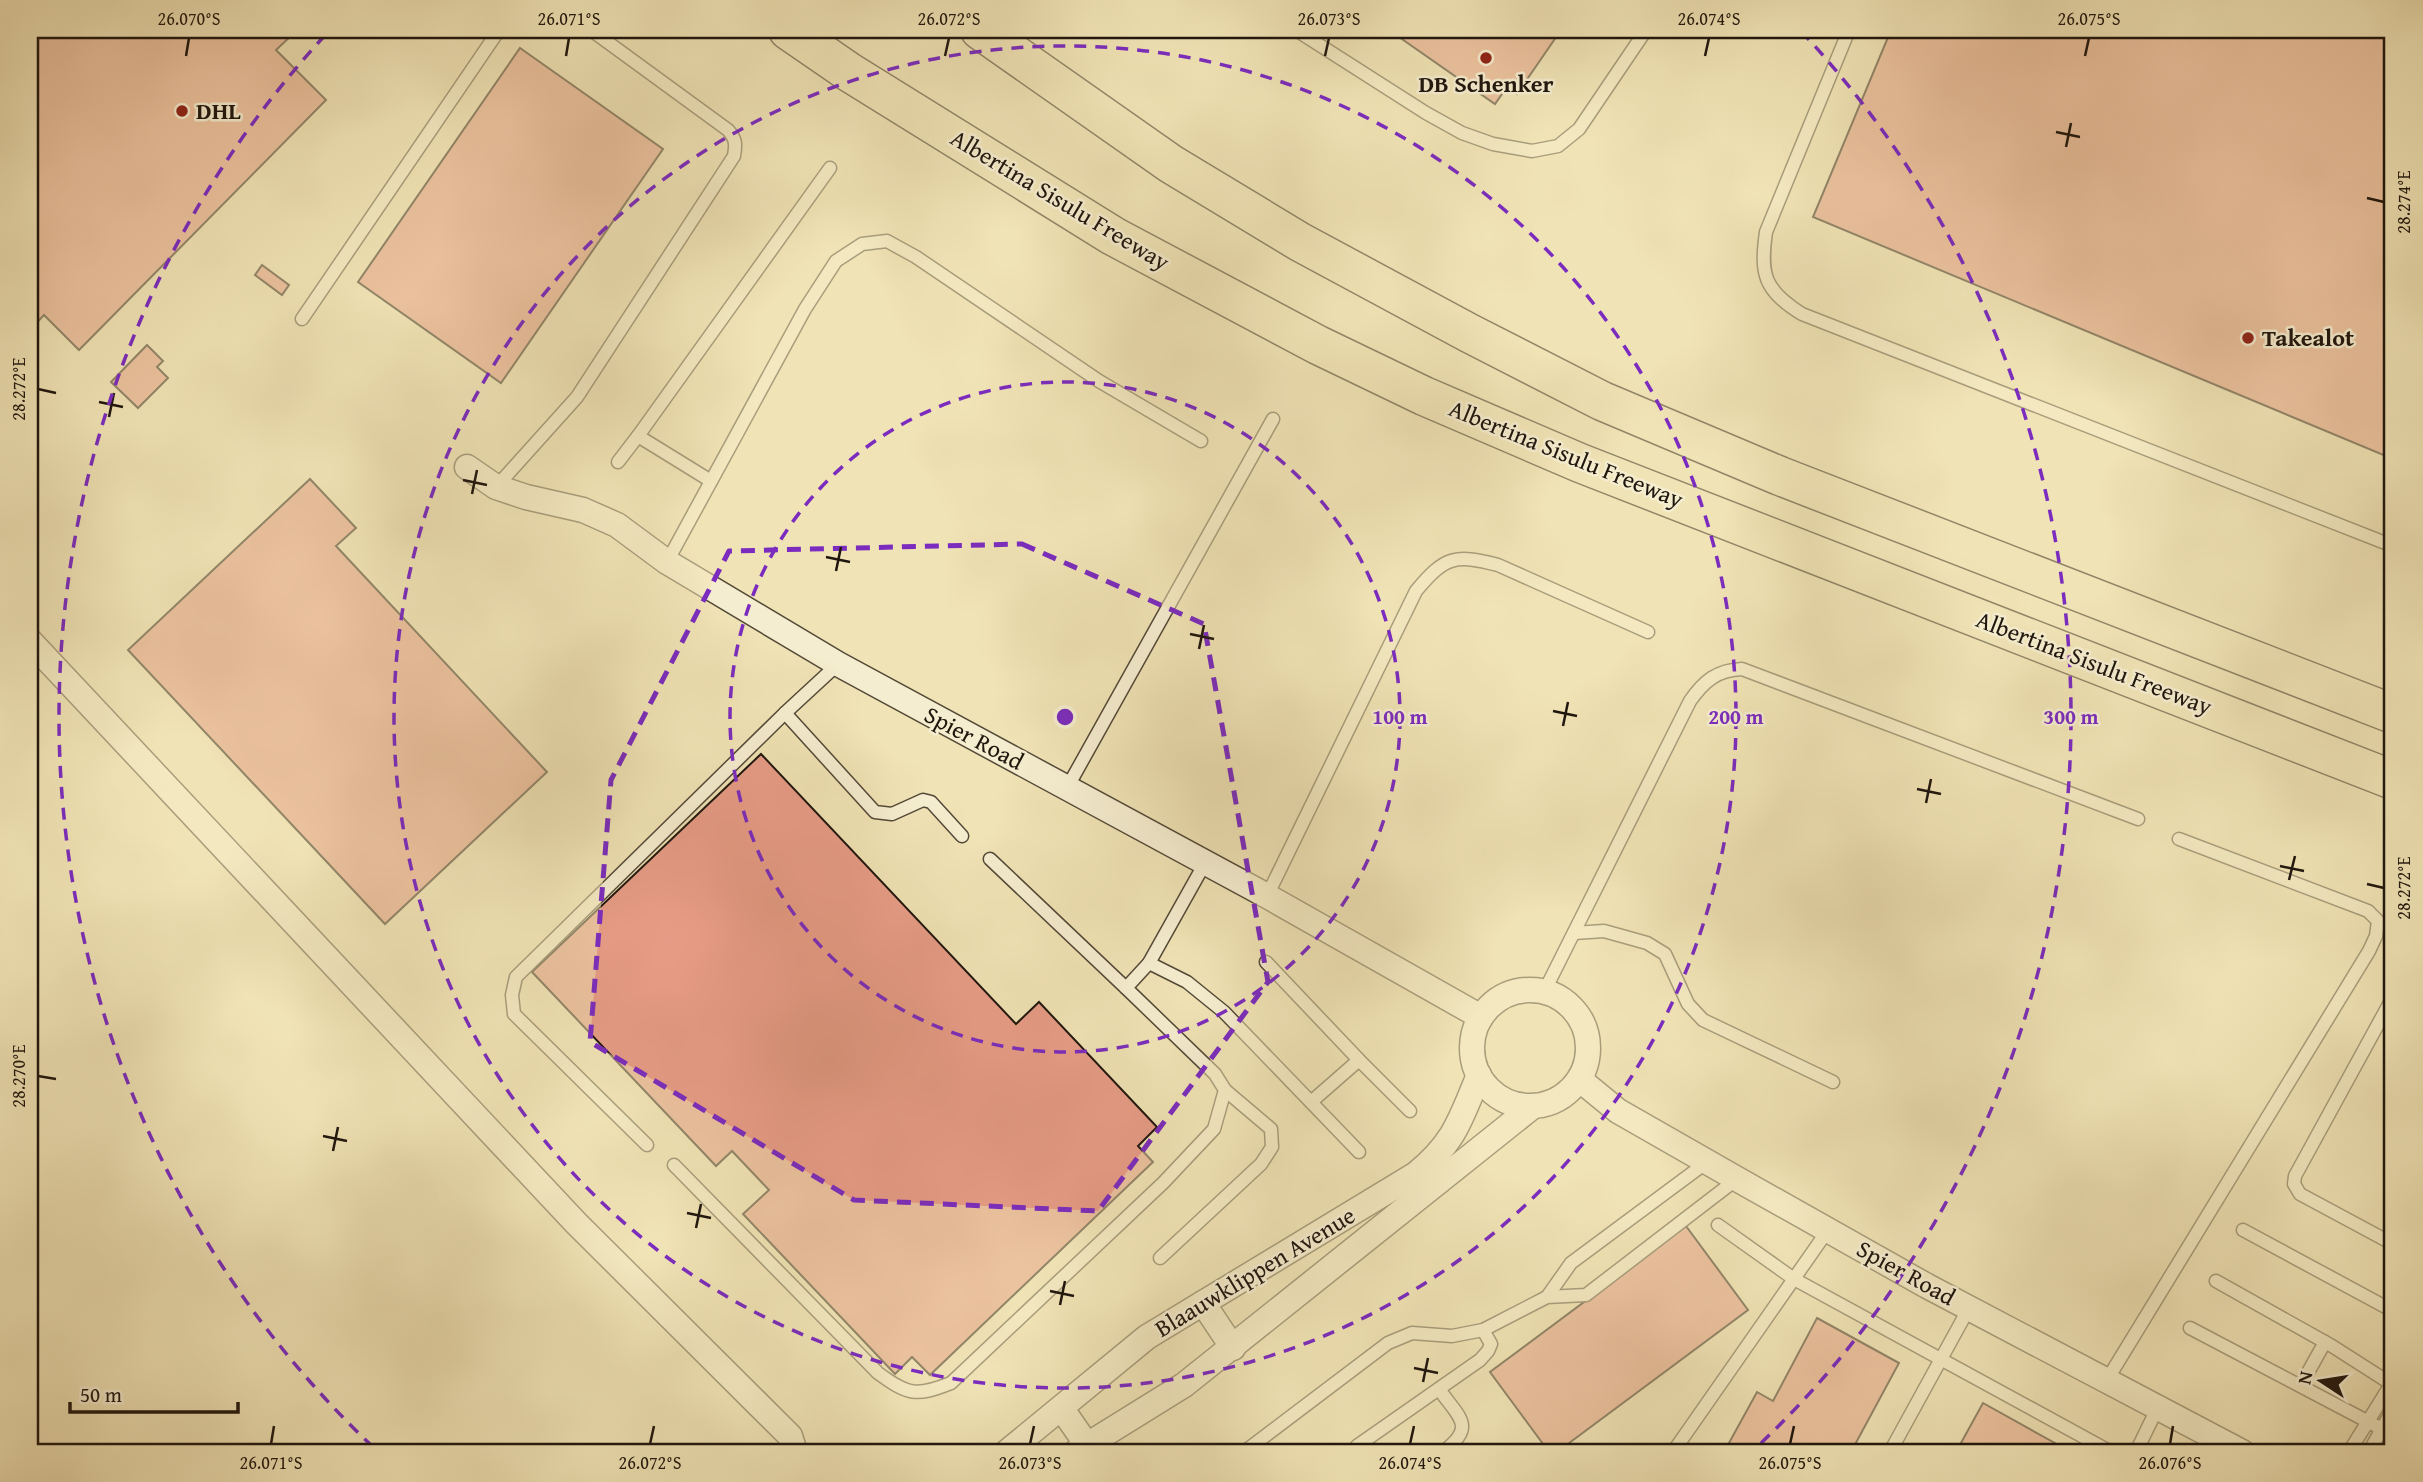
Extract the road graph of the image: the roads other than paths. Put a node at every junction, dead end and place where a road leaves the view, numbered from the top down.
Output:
1 (499, 30) edge
2 (590, 30) edge
3 (788, 30) edge
4 (980, 30) edge
5 (1296, 30) edge
6 (1646, 30) edge
7 (1849, 30) edge
8 (830, 168) dead end
9 (302, 318) dead end
10 (1273, 419) dead end
11 (638, 436) junction
12 (1202, 441) dead end
13 (618, 463) dead end
14 (467, 467) dead end
15 (711, 481) junction
16 (496, 487) junction
17 (2393, 546) edge
18 (667, 562) junction
19 (1648, 632) dead end
20 (30, 641) edge
21 (838, 664) junction
22 (785, 713) junction
23 (2393, 714) edge
24 (2393, 780) edge
25 (1067, 788) junction
26 (2138, 819) dead end
27 (962, 836) dead end
28 (2179, 839) dead end
29 (990, 859) dead end
30 (1205, 863) junction
31 (1267, 896) junction
32 (1574, 933) junction
33 (1266, 962) dead end
34 (1149, 963) junction
35 (1126, 988) junction
36 (1545, 992) junction
37 (2393, 997) edge
38 (1481, 1017) junction
39 (1359, 1060) junction
40 (1479, 1075) junction
41 (1579, 1079) junction
42 (1833, 1082) dead end
43 (1225, 1090) junction
44 (1311, 1102) junction
45 (1532, 1107) junction
46 (1410, 1111) dead end
47 (647, 1145) dead end
48 (1359, 1152) dead end
49 (1707, 1162) junction
50 (674, 1165) dead end
51 (1737, 1179) junction
52 (1718, 1225) dead end
53 (1828, 1230) junction
54 (2243, 1230) dead end
55 (2393, 1244) edge
56 (1160, 1258) dead end
57 (1794, 1279) junction
58 (2216, 1282) dead end
59 (1547, 1297) junction
60 (1203, 1303) junction
61 (1969, 1308) junction
62 (2393, 1311) edge
63 (2190, 1328) dead end
64 (1483, 1330) junction
65 (2325, 1342) junction
66 (1233, 1348) junction
67 (1941, 1360) junction
68 (2107, 1380) junction
69 (2392, 1383) edge
70 (2301, 1385) junction
71 (1439, 1389) junction
72 (1062, 1409) junction
73 (2157, 1409) junction
74 (2393, 1409) edge
75 (2368, 1420) junction
76 (2382, 1429) junction
77 (796, 1447) edge
78 (1082, 1449) edge
79 (1007, 1452) edge
80 (1244, 1452) edge
81 (1354, 1452) edge
82 (1443, 1452) edge
83 (1673, 1452) edge
84 (1889, 1452) edge
85 (2110, 1452) edge
86 (2136, 1452) edge
87 (2242, 1452) edge
88 (2349, 1452) edge
89 (2369, 1452) edge

1 - 9 lane
2 - 16 lane
3 - 24 highway, Albertina Sisulu Freeway
4 - 23 highway
5 - 6 lane
7 - 17 lane
8 - 11 lane
10 - 25 lane
11 - 13 lane
11 - 15 lane
12 - 15 lane
14 - 16 street, Spier Road
15 - 18 lane
16 - 18 street, Spier Road
18 - 21 street, Spier Road
19 - 31 lane
20 - 77 street
21 - 22 lane
21 - 25 street, Spier Road
22 - 27 lane
22 - 47 lane
25 - 30 street, Spier Road
26 - 32 lane
28 - 68 lane
29 - 35 lane
30 - 31 street, Spier Road
30 - 34 lane
31 - 38 street, Spier Road
32 - 36 lane
32 - 42 lane
33 - 39 lane
34 - 35 lane
34 - 44 lane
35 - 43 lane
36 - 38 street
36 - 41 street
37 - 55 lane
38 - 40 street
39 - 44 lane
39 - 46 lane
40 - 45 street
40 - 60 street, Blaauwklippen Avenue
41 - 45 street
41 - 49 street, Spier Road
43 - 50 lane
43 - 56 lane
44 - 48 lane
45 - 66 street, Blaauwklippen Avenue
49 - 51 street, Spier Road
49 - 59 lane
51 - 53 street, Spier Road
51 - 59 lane
52 - 57 lane
53 - 57 lane
53 - 61 street, Spier Road
54 - 62 lane
57 - 67 lane
57 - 83 lane
58 - 65 lane
59 - 64 lane
60 - 66 street
60 - 72 street, Blaauwklippen Avenue
61 - 67 lane
61 - 68 street, Spier Road
63 - 70 lane
64 - 71 lane
64 - 80 lane
65 - 69 lane
65 - 70 lane
66 - 78 street, Blaauwklippen Avenue
67 - 84 lane
67 - 85 lane
68 - 73 street, Spier Road
69 - 75 lane
70 - 75 lane
71 - 81 lane
71 - 82 lane
72 - 78 street
72 - 79 street, Blaauwklippen Avenue
73 - 86 lane
73 - 87 street, Spier Road
74 - 76 lane
75 - 76 lane
75 - 88 lane
76 - 89 lane

